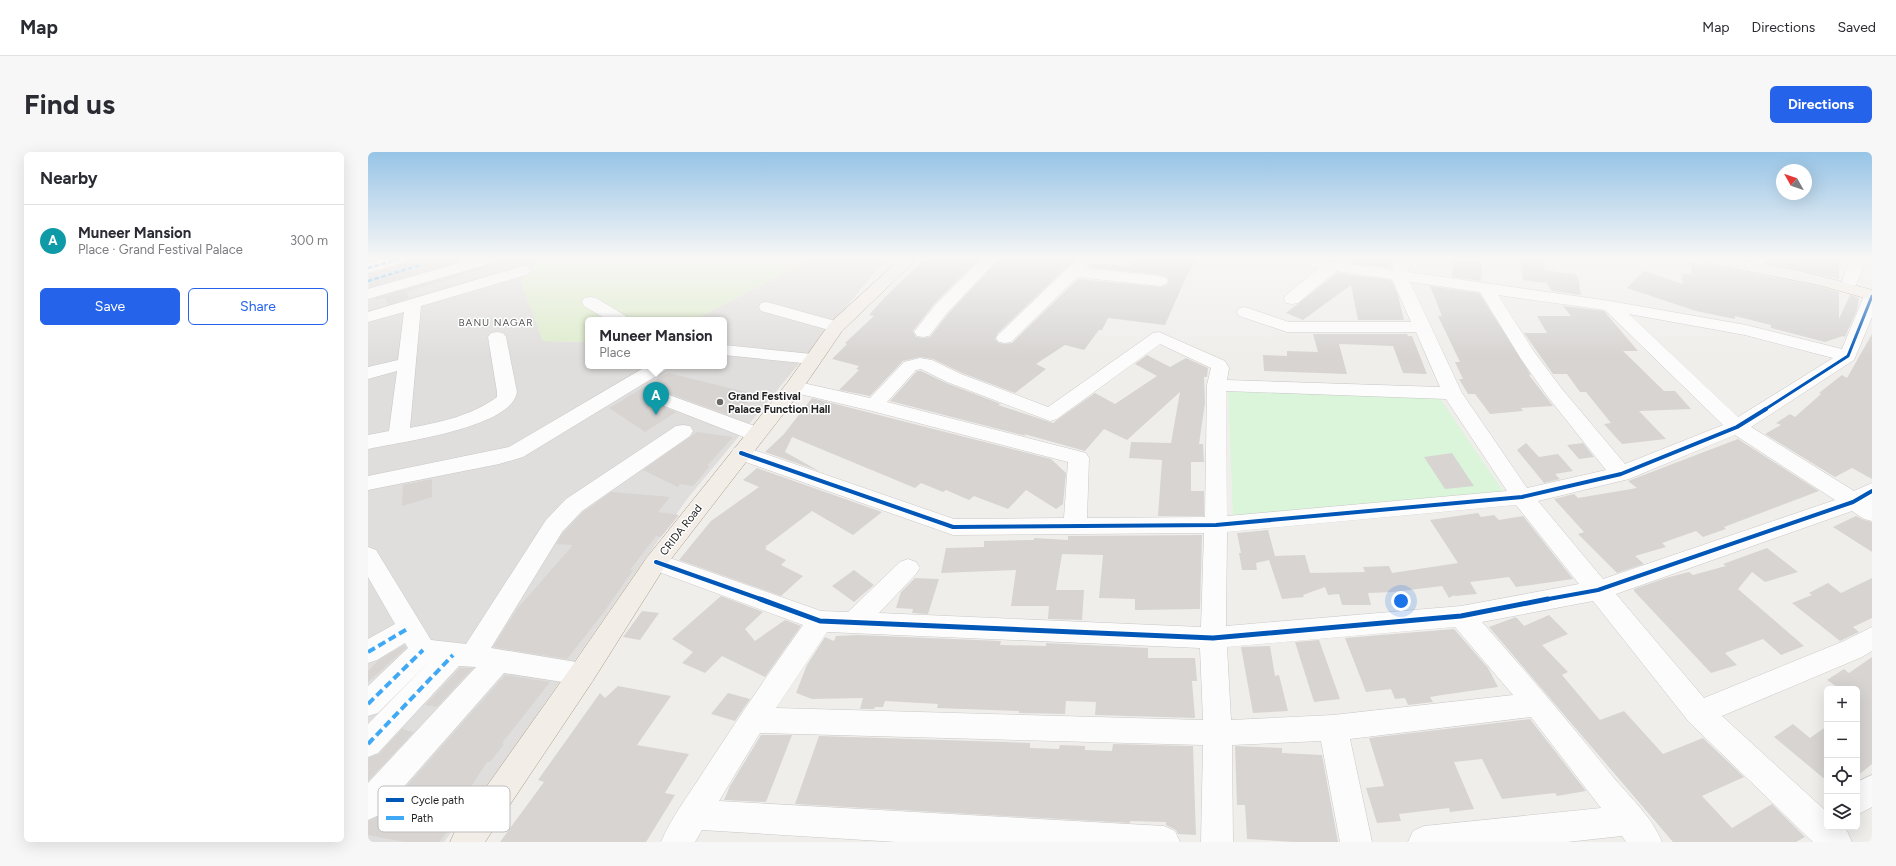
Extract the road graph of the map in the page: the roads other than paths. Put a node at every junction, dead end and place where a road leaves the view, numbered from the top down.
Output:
1 (378, 291) edge
2 (458, 291) edge
3 (874, 291) edge
4 (959, 291) edge
5 (1054, 291) edge
6 (1301, 291) edge
7 (1409, 291) edge
8 (1488, 291) edge
9 (1508, 291) edge
10 (1853, 291) edge
11 (368, 294) edge
12 (1872, 296) edge
13 (1292, 299) dead end
14 (590, 302) dead end
15 (413, 305) junction
16 (1610, 306) junction
17 (767, 307) dead end
18 (1244, 312) dead end
19 (368, 317) edge
20 (615, 317) edge
21 (836, 327) junction
22 (1422, 327) junction
23 (923, 332) dead end
24 (497, 337) dead end
25 (1006, 338) dead end
26 (727, 350) edge
27 (1848, 356) junction
28 (812, 359) junction
29 (408, 363) junction
30 (655, 369) edge
31 (368, 373) edge
32 (1216, 385) junction
33 (794, 387) junction
34 (1452, 393) junction
35 (669, 401) dead end
36 (874, 405) junction
37 (1737, 427) junction
38 (683, 431) dead end
39 (756, 434) junction
40 (399, 435) junction
41 (368, 442) edge
42 (741, 453) junction
43 (1621, 474) junction
44 (370, 489) edge
45 (1522, 497) junction
46 (1866, 502) edge
47 (1216, 525) junction
48 (1075, 526) junction
49 (368, 556) edge
50 (656, 562) junction
51 (908, 568) dead end
52 (1598, 590) junction
53 (1461, 616) junction
54 (820, 621) junction
55 (854, 622) junction
56 (409, 628) junction
57 (1214, 638) junction
58 (1872, 638) edge
59 (423, 650) junction
60 (368, 652) edge
61 (474, 657) junction
62 (582, 674) junction
63 (368, 704) edge
64 (1538, 704) junction
65 (1699, 713) junction
66 (752, 720) junction
67 (1333, 728) junction
68 (1218, 733) junction
69 (368, 744) edge
70 (382, 786) edge
71 (506, 786) edge
72 (1872, 789) edge
73 (378, 791) edge
74 (1860, 798) edge
75 (368, 805) edge
76 (693, 815) junction
77 (1638, 831) edge
78 (1828, 831) edge
79 (473, 832) edge
80 (466, 842) edge
81 (677, 842) edge
82 (1164, 842) edge
83 (1217, 842) edge
84 (1356, 842) edge
85 (1424, 842) edge

1 - 11 street
2 - 15 street
3 - 21 main road, CRIDA Road
4 - 23 street
5 - 25 street
6 - 13 street
7 - 22 street
8 - 43 street
9 - 16 street
10 - 12 main road
12 - 27 street
14 - 20 street
15 - 19 street
15 - 29 street
16 - 27 street
16 - 37 street
17 - 21 street
18 - 22 street
21 - 28 main road, CRIDA Road
22 - 34 street
24 - 40 street
26 - 28 street
27 - 37 street
28 - 33 main road, CRIDA Road
29 - 31 street
29 - 40 street
30 - 44 street
32 - 34 street
32 - 36 street
32 - 47 street
33 - 36 street
33 - 39 main road, CRIDA Road
34 - 45 street
35 - 39 street
36 - 48 street
37 - 43 street
37 - 46 street
38 - 61 street
39 - 42 main road, CRIDA Road
40 - 41 street
42 - 48 street
42 - 50 main road, CRIDA Road
43 - 45 street
45 - 47 street
45 - 52 street
46 - 52 street
47 - 48 street
47 - 57 street
49 - 56 street
50 - 54 street
50 - 62 main road, CRIDA Road
51 - 55 street
52 - 53 street
52 - 65 street
53 - 57 street
53 - 64 street
54 - 55 street
54 - 66 street
55 - 57 street
56 - 59 street
56 - 60 street
57 - 68 street
58 - 65 street
59 - 61 street
59 - 63 street
61 - 62 street
61 - 69 street
61 - 70 street
62 - 71 main road, CRIDA Road
64 - 67 street
64 - 77 street
65 - 78 street
66 - 68 street
66 - 76 street
67 - 68 street
67 - 84 street
68 - 83 street
72 - 74 street
73 - 75 street
76 - 81 street
76 - 82 street
77 - 85 street
79 - 80 main road, CRIDA Road

